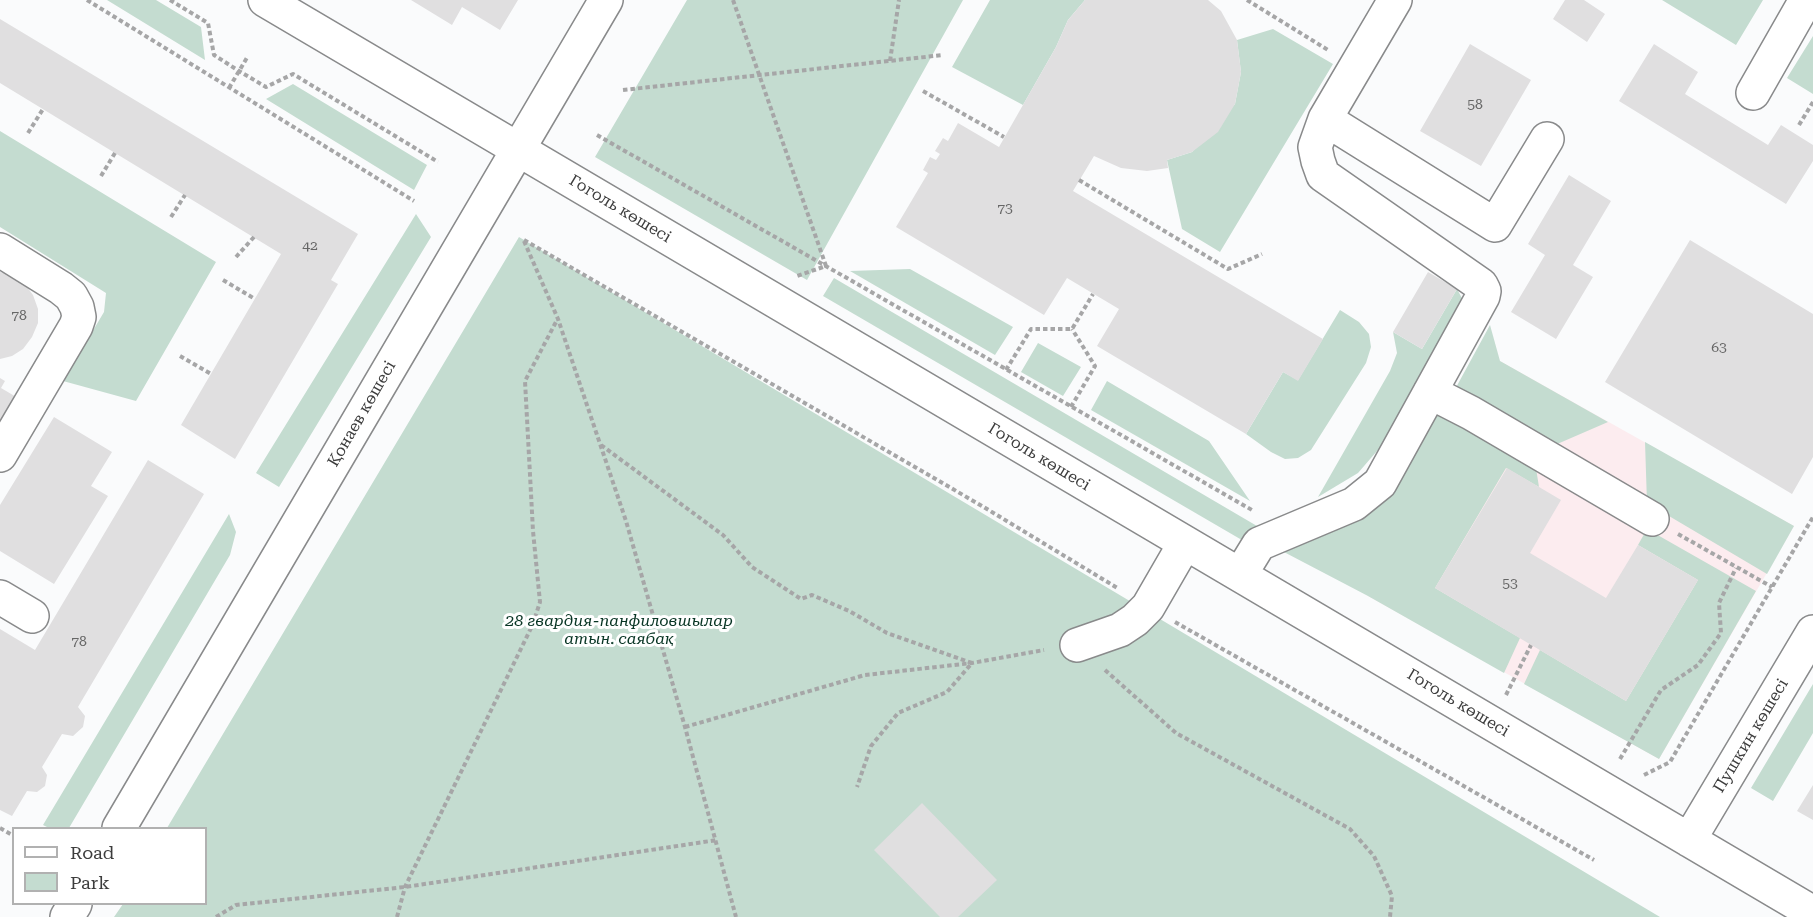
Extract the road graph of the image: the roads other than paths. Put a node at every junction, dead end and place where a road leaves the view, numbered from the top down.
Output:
1 (265, 0) edge
2 (606, 0) edge
3 (1395, 0) edge
4 (1806, 0) edge
5 (1753, 93) dead end
6 (1325, 119) junction
7 (1547, 139) dead end
8 (519, 150) junction
9 (0, 250) edge
10 (1430, 392) junction
11 (0, 455) edge
12 (1652, 519) road end
13 (1185, 543) junction
14 (1240, 575) junction
15 (0, 597) edge
16 (32, 616) dead end
17 (1813, 632) edge
18 (1077, 645) road end
19 (120, 827) edge
20 (1689, 840) junction
21 (1813, 913) edge

1 - 8 street, Гоголь көшесі
2 - 8 street, Қонаев көшесі
3 - 6 street
4 - 5 street
6 - 7 street
6 - 10 street
8 - 13 street, Гоголь көшесі
8 - 19 street, Қонаев көшесі
9 - 11 street
10 - 12 street
10 - 14 street
13 - 14 street, Гоголь көшесі
13 - 18 street
14 - 20 street, Гоголь көшесі
15 - 16 street
17 - 20 street, Пушкин көшесі
20 - 21 street, Гоголь көшесі

